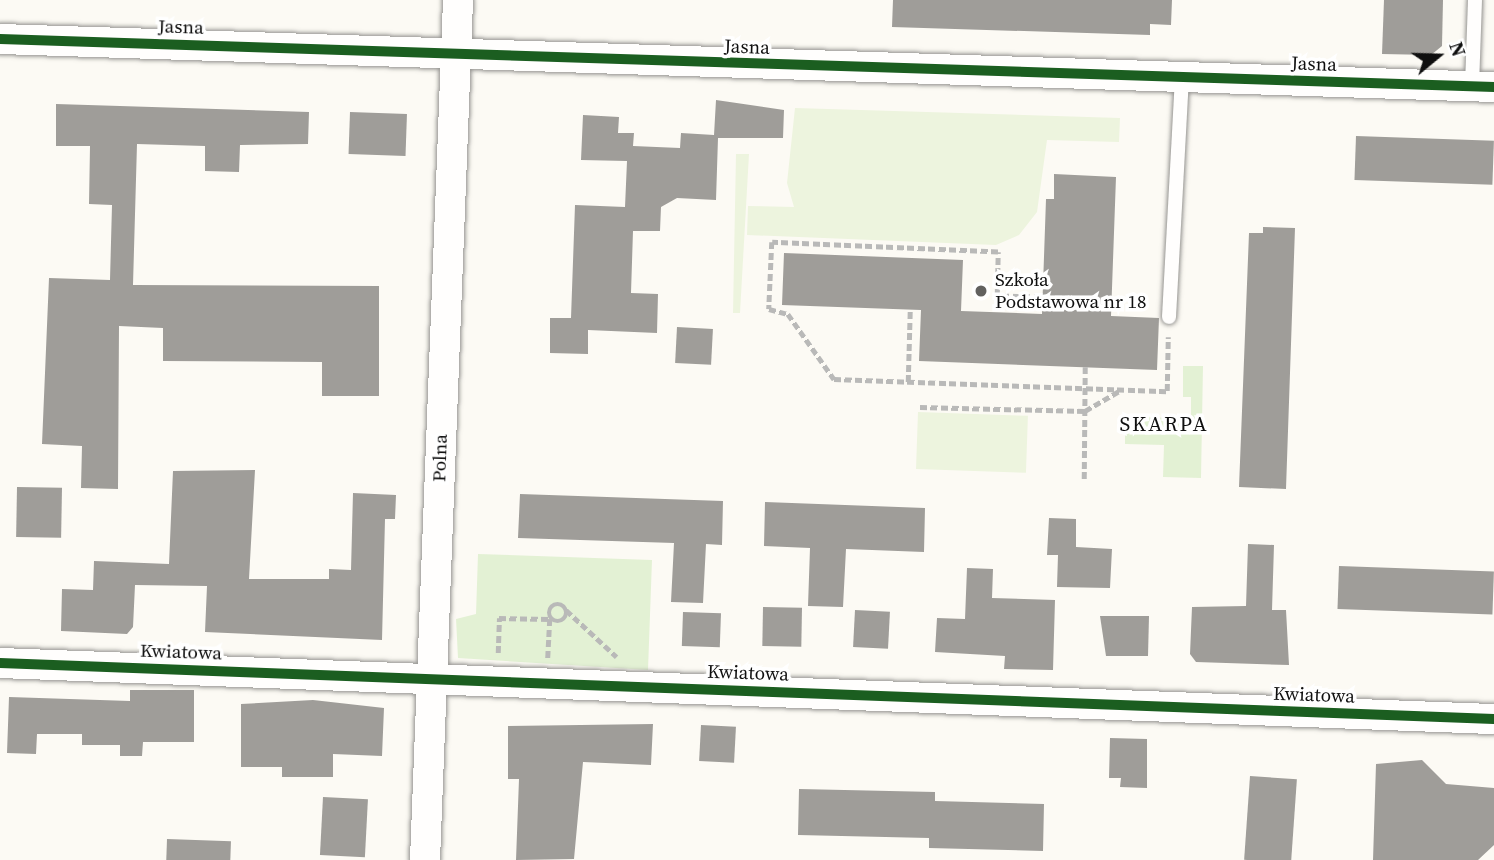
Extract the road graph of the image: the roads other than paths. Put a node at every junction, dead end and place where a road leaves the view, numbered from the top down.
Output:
1 (458, 0) edge
2 (1475, 0) edge
3 (0, 39) edge
4 (455, 55) junction
5 (1182, 78) junction
6 (1483, 87) edge
7 (1169, 317) road end
8 (0, 663) edge
9 (432, 679) junction
10 (1494, 719) edge
11 (425, 860) edge

1 - 4 street, Polna
2 - 6 lane
3 - 4 street, Jasna
4 - 5 street, Jasna
4 - 9 street, Polna
5 - 6 street, Jasna
5 - 7 lane
8 - 9 street, Kwiatowa
9 - 10 street, Kwiatowa
9 - 11 street, Polna

